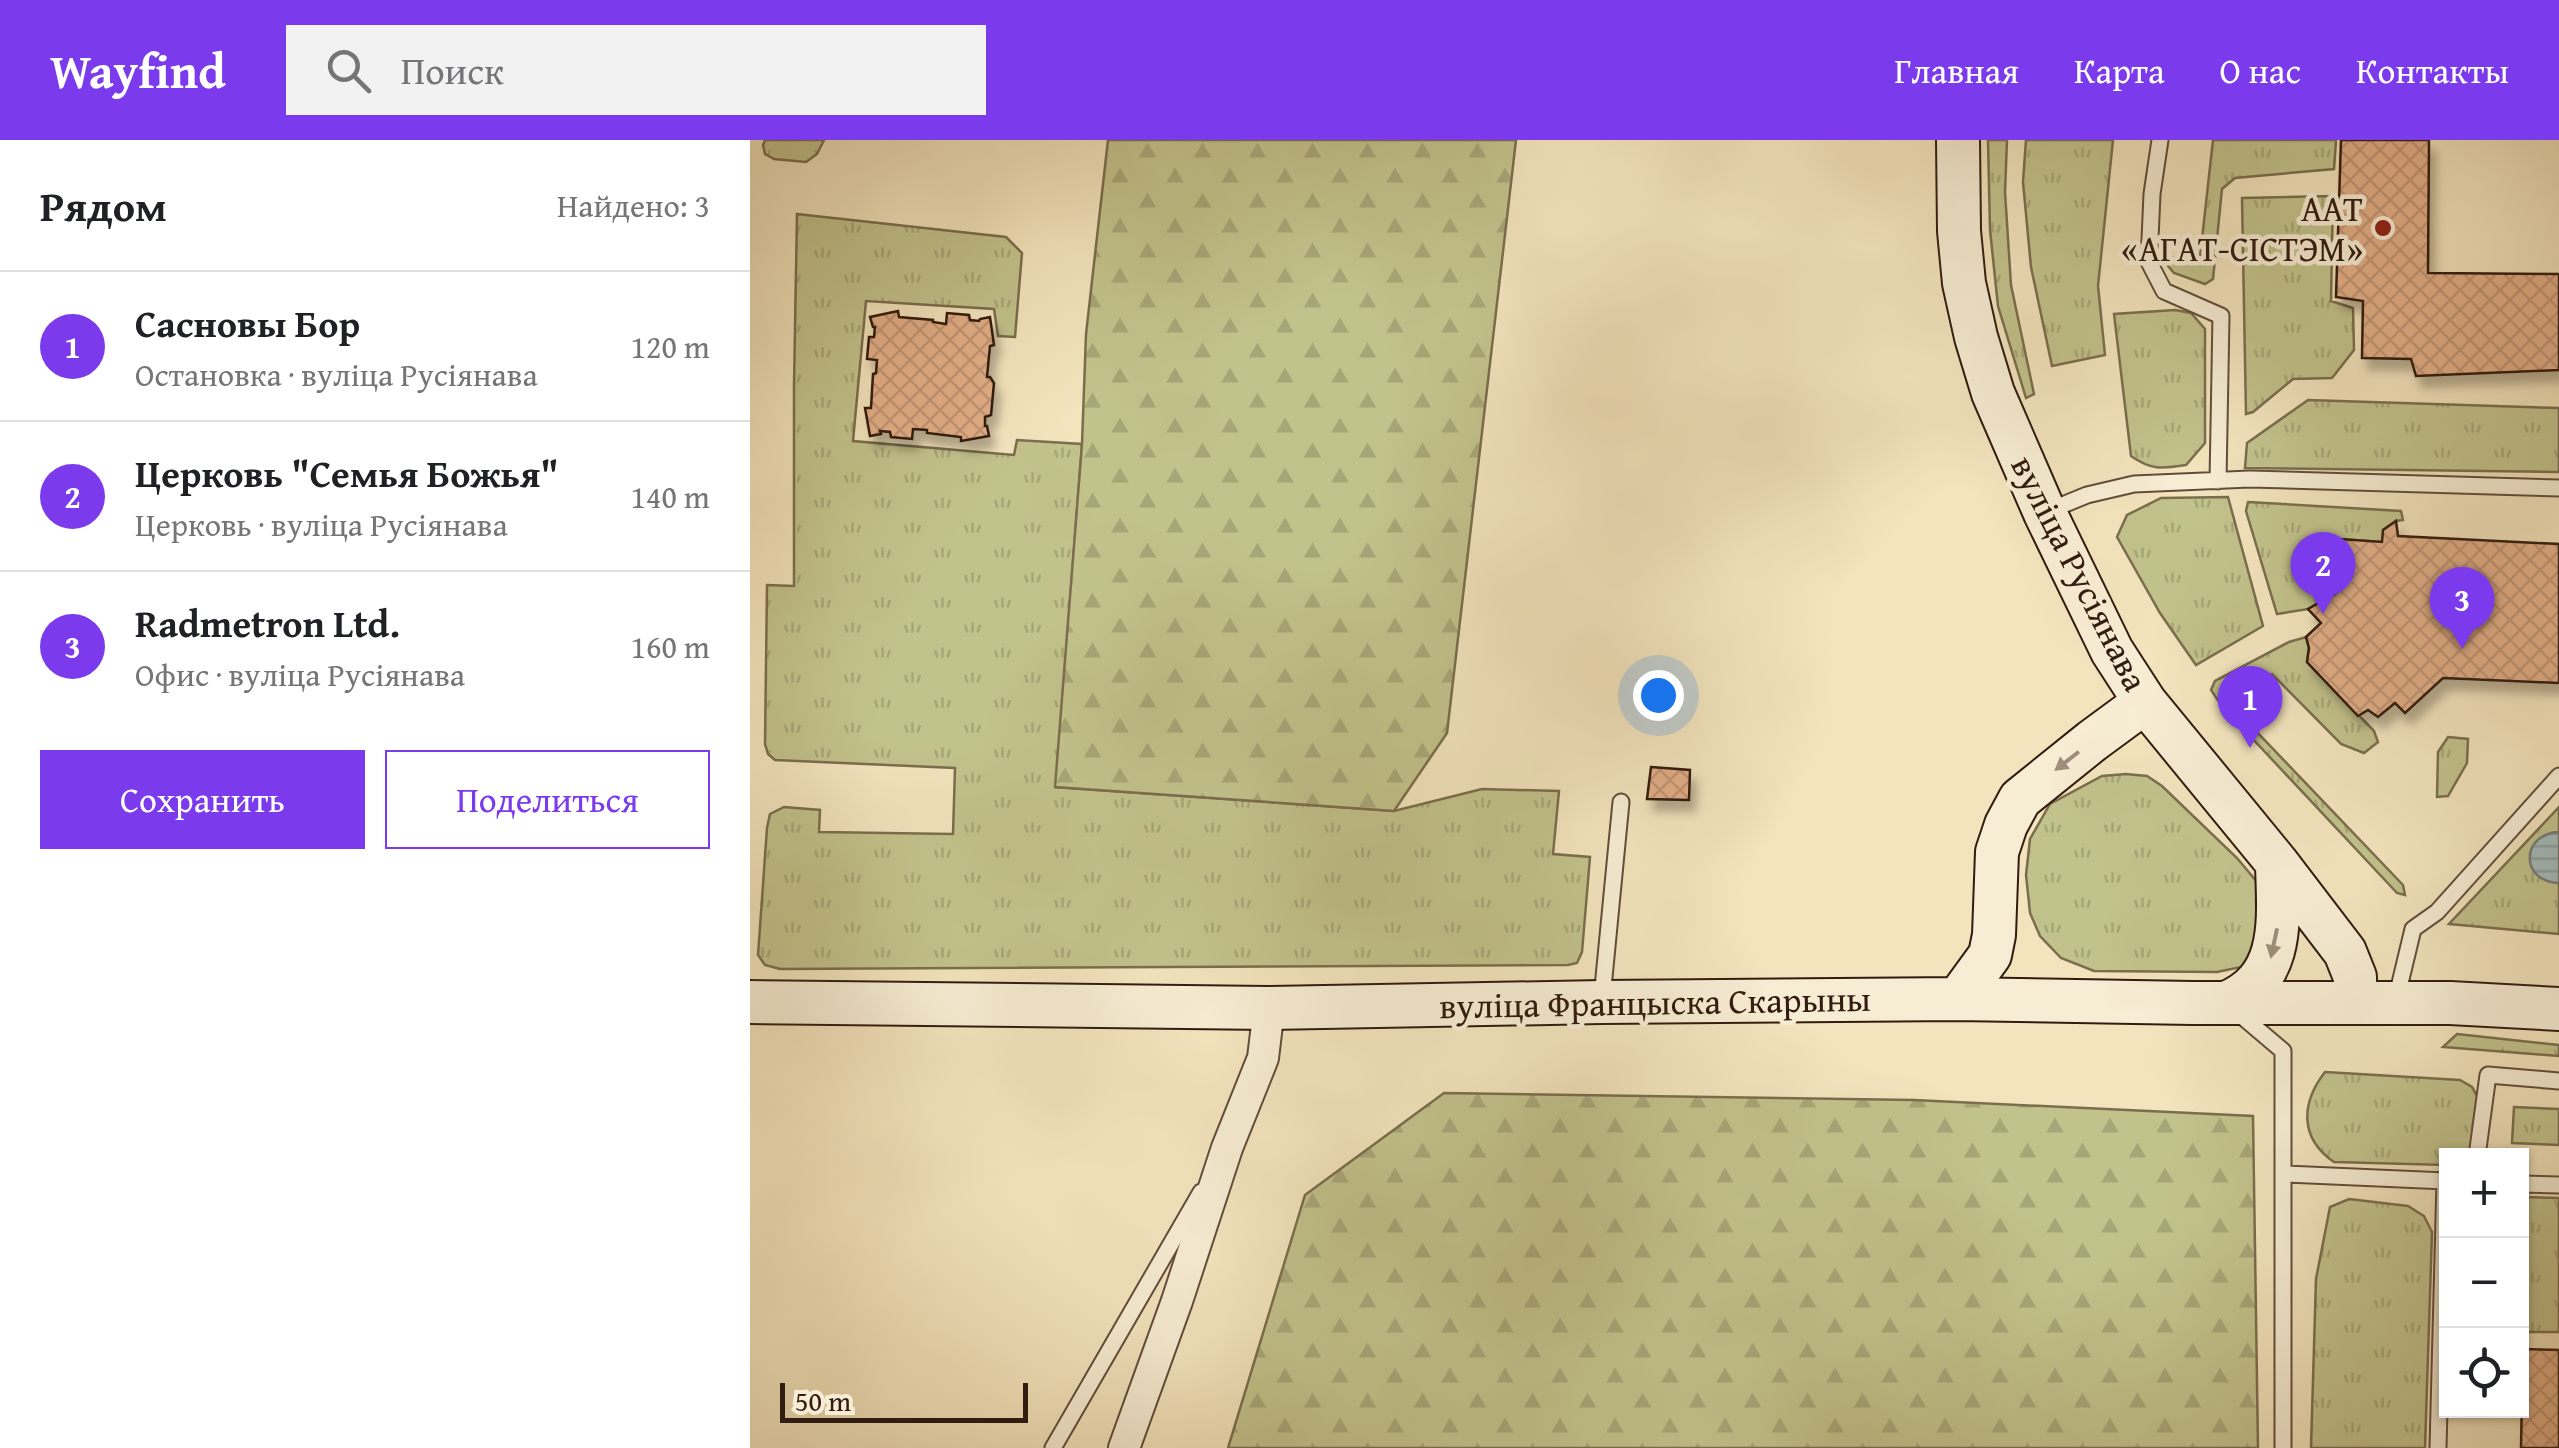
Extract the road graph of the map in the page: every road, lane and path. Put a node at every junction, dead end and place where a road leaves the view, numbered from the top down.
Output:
1 (1958, 140) edge
2 (2160, 140) edge
3 (2218, 481) junction
4 (2559, 488) edge
5 (2044, 513) junction
6 (2145, 702) junction
7 (2559, 776) edge
8 (1621, 802) dead end
9 (2277, 863) junction
10 (1958, 999) junction
11 (750, 1002) edge
12 (1602, 1002) junction
13 (2375, 1002) junction
14 (2226, 1003) junction
15 (1269, 1008) junction
16 (2559, 1009) edge
17 (2559, 1081) edge
18 (1226, 1148) junction
19 (2478, 1148) edge
20 (2284, 1174) junction
21 (2439, 1181) edge
22 (2529, 1184) edge
23 (2559, 1185) edge
24 (2444, 1238) edge
25 (1053, 1448) edge
26 (1124, 1448) edge
27 (2283, 1448) edge
28 (2438, 1448) edge

1 - 5 main road, вуліца Русіянава
2 - 3 lane
3 - 4 lane
3 - 5 lane
5 - 6 main road, вуліца Русіянава
6 - 9 main road, вуліца Русіянава
6 -> 10 main road
7 - 13 lane
8 - 12 lane
9 - 13 main road, вуліца Русіянава
9 -> 14 main road
10 - 12 main road, вуліца Францыска Скарыны
10 - 14 main road, вуліца Францыска Скарыны
11 - 15 main road, вуліца Францыска Скарыны
12 - 15 main road, вуліца Францыска Скарыны
13 - 14 main road, вуліца Францыска Скарыны
13 - 16 main road, вуліца Францыска Скарыны
14 - 20 lane
15 - 18 street
17 - 19 lane
18 - 25 lane
18 - 26 street
20 - 21 lane
20 - 27 lane
22 - 23 lane
24 - 28 lane

